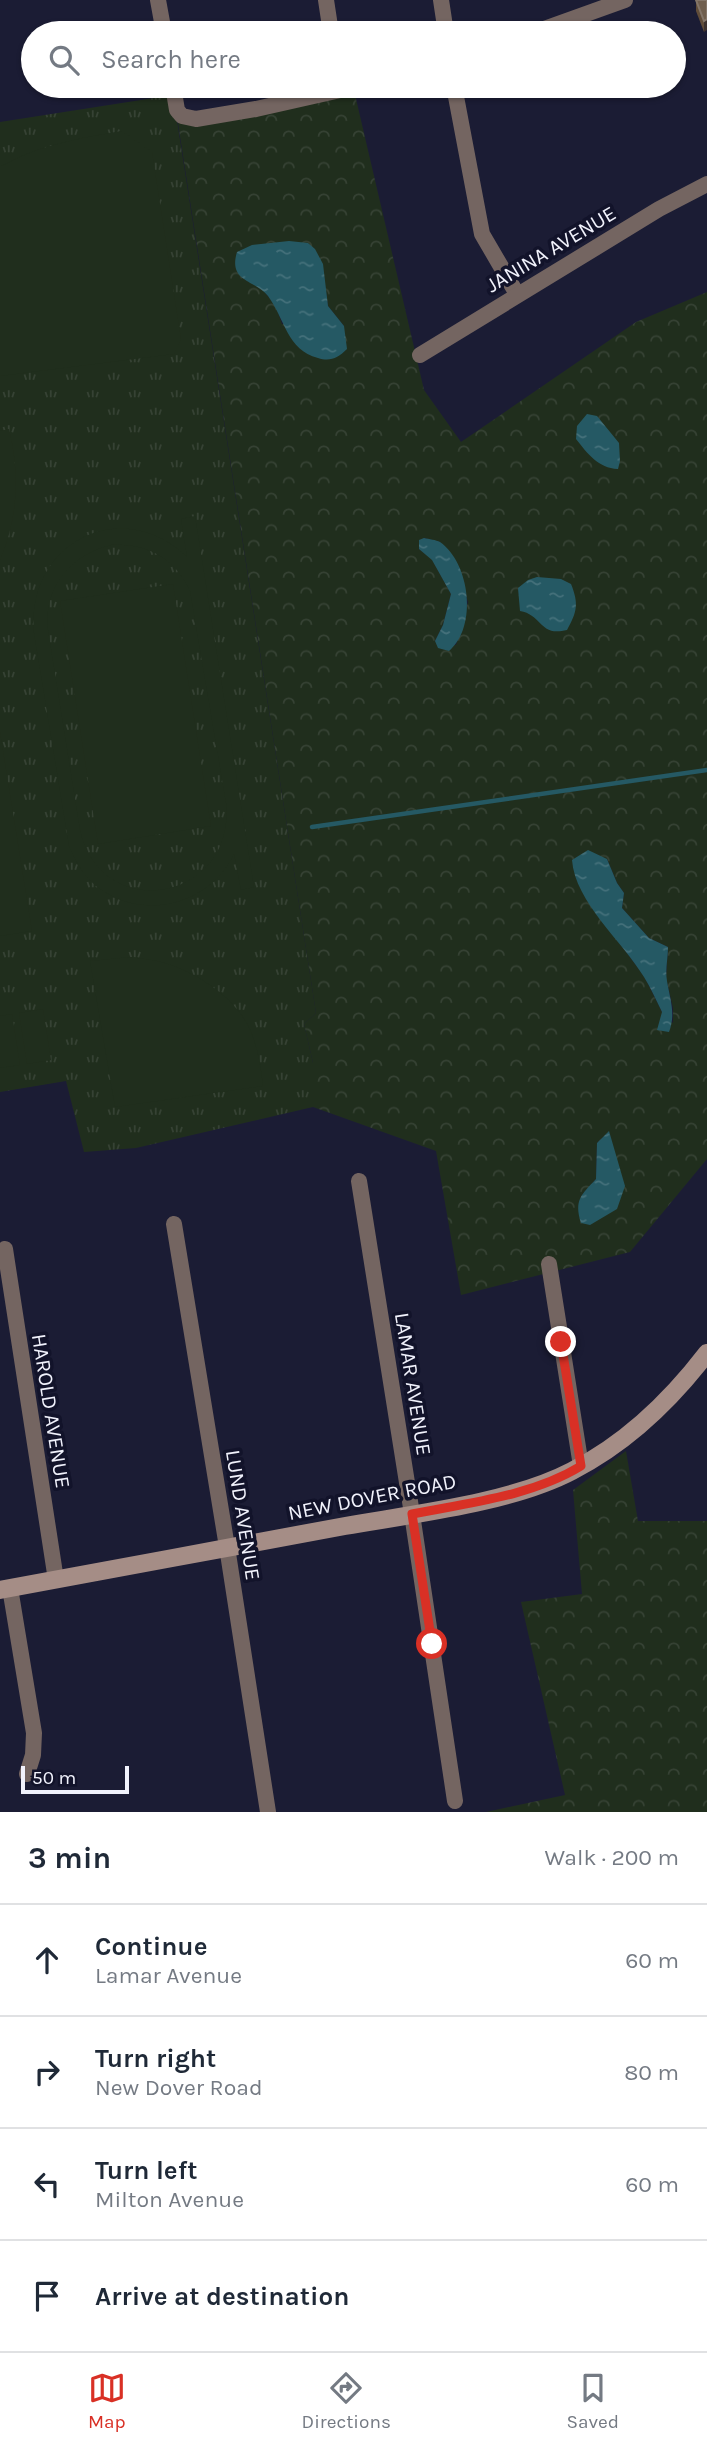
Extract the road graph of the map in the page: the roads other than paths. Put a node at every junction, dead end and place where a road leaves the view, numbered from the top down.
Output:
1 (158, 0) edge
2 (326, 0) edge
3 (442, 0) edge
4 (625, 0) edge
5 (162, 21) edge
6 (329, 21) edge
7 (445, 21) edge
8 (566, 21) edge
9 (175, 98) edge
10 (300, 98) edge
11 (456, 98) edge
12 (707, 184) edge
13 (517, 294) junction
14 (420, 355) dead end
15 (359, 1181) dead end
16 (174, 1224) dead end
17 (5, 1249) dead end
18 (549, 1264) dead end
19 (707, 1353) edge
20 (581, 1466) junction
21 (412, 1514) junction
22 (227, 1547) junction
23 (56, 1580) junction
24 (5, 1589) edge
25 (27, 1774) dead end
26 (455, 1801) dead end
27 (268, 1812) edge

1 - 5 street
2 - 6 street
3 - 7 street
4 - 8 street
9 - 10 street
11 - 13 street
12 - 13 street, JANINA AVENUE
13 - 14 street, JANINA AVENUE
15 - 21 street, LAMAR AVENUE
16 - 22 street, LUND AVENUE
17 - 23 street, HAROLD AVENUE
18 - 20 street
19 - 20 street, NEW DOVER ROAD
20 - 21 street, NEW DOVER ROAD
21 - 22 street, NEW DOVER ROAD
21 - 26 street, LAMAR AVENUE
22 - 23 street, NEW DOVER ROAD
22 - 27 street, LUND AVENUE
23 - 24 street, NEW DOVER ROAD
24 - 25 street

